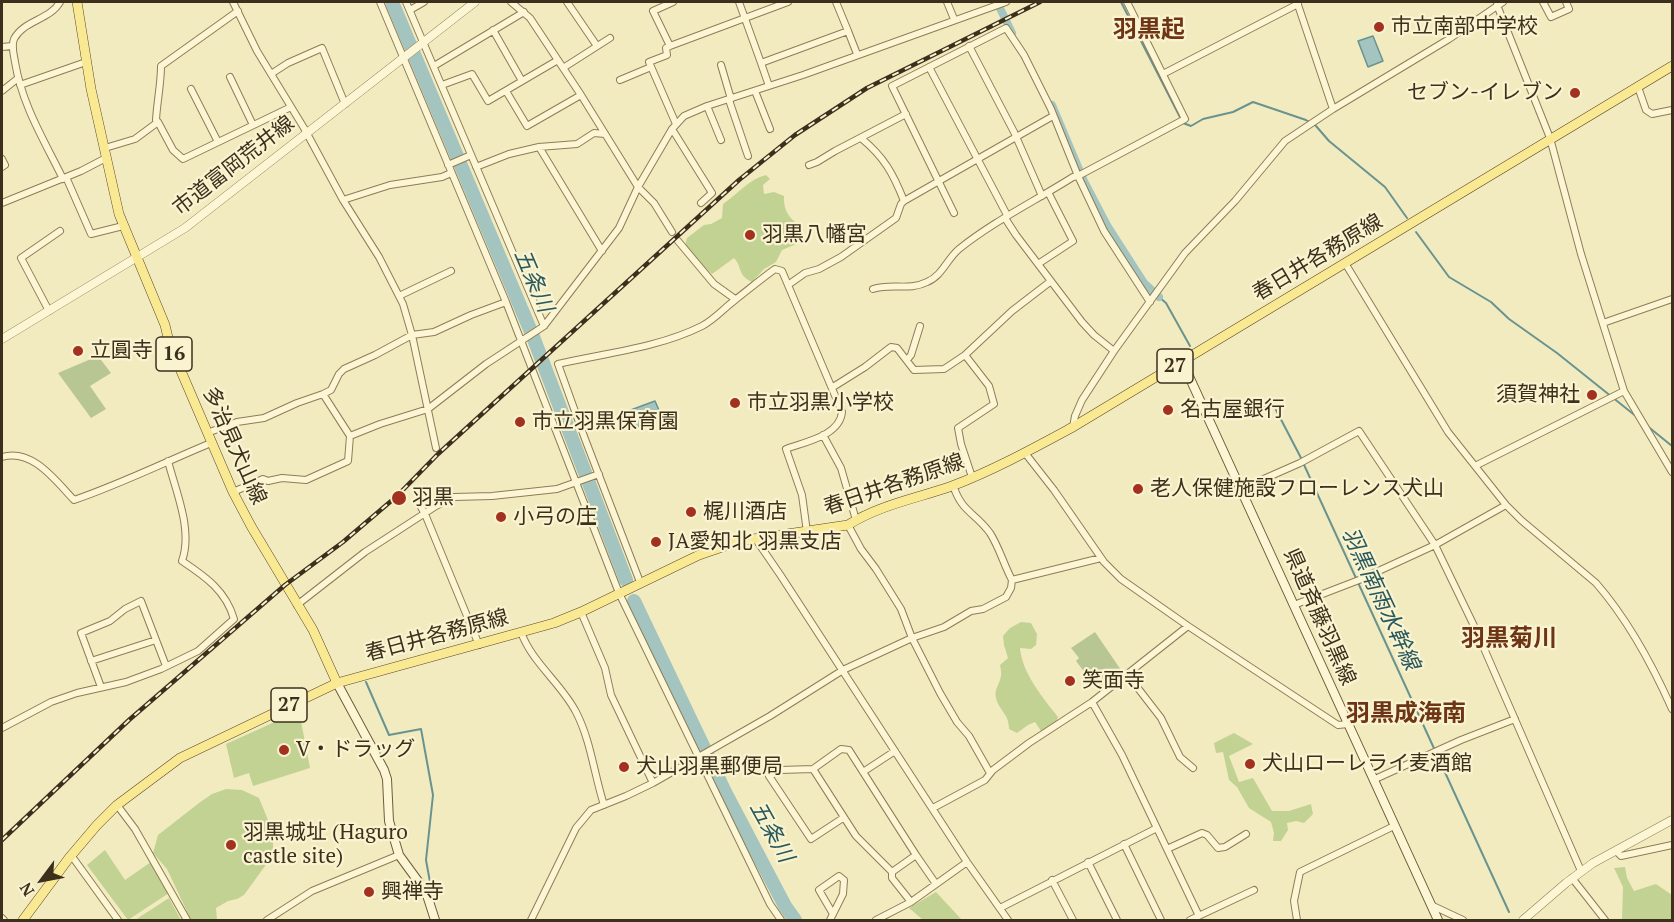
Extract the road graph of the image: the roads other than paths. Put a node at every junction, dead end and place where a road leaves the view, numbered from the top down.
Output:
1 (60, 2) edge
2 (76, 2) edge
3 (233, 2) edge
4 (380, 2) edge
5 (406, 2) edge
6 (424, 2) edge
7 (475, 2) edge
8 (513, 2) edge
9 (567, 2) edge
10 (673, 2) edge
11 (739, 2) edge
12 (788, 2) edge
13 (837, 2) edge
14 (947, 2) edge
15 (1127, 2) edge
16 (1543, 2) edge
17 (1566, 2) edge
18 (1001, 3) edge
19 (1298, 3) edge
20 (1500, 3) edge
21 (410, 10) junction
22 (237, 12) junction
23 (524, 12) junction
24 (745, 18) junction
25 (954, 19) junction
26 (493, 30) junction
27 (848, 32) junction
28 (610, 38) dead end
29 (424, 42) junction
30 (12, 46) junction
31 (597, 46) junction
32 (670, 46) junction
33 (969, 46) junction
34 (2, 47) edge
35 (857, 54) junction
36 (403, 58) junction
37 (558, 60) junction
38 (86, 62) junction
39 (761, 63) junction
40 (721, 64) dead end
41 (434, 66) junction
42 (1672, 66) edge
43 (651, 67) junction
44 (929, 67) junction
45 (563, 68) junction
46 (271, 74) junction
47 (1163, 74) junction
48 (230, 76) dead end
49 (620, 80) dead end
50 (522, 81) junction
51 (19, 82) junction
52 (442, 85) junction
53 (769, 86) junction
54 (1638, 87) junction
55 (191, 88) dead end
56 (2, 91) edge
57 (506, 91) junction
58 (755, 91) junction
59 (581, 95) junction
60 (730, 99) junction
61 (345, 104) junction
62 (707, 106) junction
63 (291, 107) junction
64 (1333, 109) junction
65 (1672, 110) edge
66 (906, 114) junction
67 (1053, 116) junction
68 (158, 122) junction
69 (253, 125) junction
70 (674, 127) junction
71 (770, 129) dead end
72 (306, 134) junction
73 (605, 134) junction
74 (1016, 137) junction
75 (861, 138) junction
76 (1550, 138) junction
77 (721, 140) dead end
78 (218, 142) junction
79 (539, 147) junction
80 (106, 153) junction
81 (471, 155) junction
82 (748, 156) dead end
83 (2, 159) edge
84 (976, 159) junction
85 (448, 165) junction
86 (808, 165) dead end
87 (2, 167) edge
88 (476, 167) junction
89 (451, 173) junction
90 (1078, 176) junction
91 (65, 178) junction
92 (938, 181) junction
93 (638, 187) junction
94 (1048, 192) junction
95 (1042, 196) junction
96 (343, 200) junction
97 (904, 201) junction
98 (701, 202) dead end
99 (2, 203) edge
100 (954, 213) dead end
101 (1006, 217) junction
102 (123, 226) junction
103 (60, 231) dead end
104 (672, 232) dead end
105 (678, 241) dead end
106 (602, 251) junction
107 (137, 258) junction
108 (1345, 263) junction
109 (1038, 264) junction
110 (451, 271) dead end
111 (1051, 281) junction
112 (788, 285) junction
113 (873, 289) dead end
114 (399, 296) junction
115 (735, 299) junction
116 (1672, 299) edge
117 (506, 302) junction
118 (1150, 302) junction
119 (49, 311) junction
120 (1604, 323) junction
121 (920, 326) dead end
122 (542, 327) junction
123 (412, 334) junction
124 (2, 339) edge
125 (522, 340) junction
126 (1114, 351) junction
127 (965, 355) junction
128 (907, 360) junction
129 (1182, 361) junction
130 (833, 387) junction
131 (1624, 391) junction
132 (323, 394) junction
133 (428, 409) junction
134 (1073, 427) junction
135 (207, 434) junction
136 (824, 435) junction
137 (350, 436) junction
138 (211, 443) junction
139 (436, 448) dead end
140 (1024, 453) junction
141 (2, 456) edge
142 (168, 461) junction
143 (1475, 466) junction
144 (1672, 472) edge
145 (599, 474) junction
146 (972, 477) junction
147 (577, 482) junction
148 (953, 485) junction
149 (1241, 489) junction
150 (233, 492) junction
151 (418, 502) dead end
152 (1506, 505) junction
153 (425, 514) junction
154 (852, 522) junction
155 (807, 532) junction
156 (754, 538) junction
157 (1435, 545) junction
158 (1101, 558) junction
159 (1012, 580) junction
160 (640, 582) junction
161 (618, 593) junction
162 (297, 605) junction
163 (1294, 605) junction
164 (582, 612) junction
165 (1188, 626) junction
166 (521, 632) junction
167 (912, 638) junction
168 (156, 640) junction
169 (479, 645) junction
170 (91, 661) junction
171 (166, 666) junction
172 (843, 670) junction
173 (1127, 674) junction
174 (337, 683) junction
175 (101, 687) junction
176 (1092, 702) junction
177 (1672, 709) edge
178 (1515, 719) junction
179 (1348, 724) junction
180 (2, 728) edge
181 (895, 751) junction
182 (699, 756) junction
183 (813, 768) junction
184 (1193, 768) dead end
185 (863, 772) junction
186 (990, 773) junction
187 (1373, 780) junction
188 (653, 783) junction
189 (117, 804) junction
190 (604, 805) junction
191 (933, 808) junction
192 (843, 818) junction
193 (1672, 820) edge
194 (1394, 826) junction
195 (1157, 828) junction
196 (1246, 834) dead end
197 (1125, 844) junction
198 (1672, 845) edge
199 (1167, 849) junction
200 (1616, 850) junction
201 (71, 855) junction
202 (399, 855) junction
203 (916, 855) junction
204 (967, 862) junction
205 (1088, 862) junction
206 (1581, 871) junction
207 (892, 872) junction
208 (1572, 878) junction
209 (1052, 880) junction
210 (936, 884) junction
211 (1254, 890) dead end
212 (911, 902) junction
213 (1430, 905) junction
214 (1000, 908) junction
215 (1199, 916) junction
216 (832, 917) edge
217 (23, 921) edge
218 (118, 921) edge
219 (187, 921) edge
220 (267, 921) edge
221 (435, 921) edge
222 (531, 921) edge
223 (781, 921) edge
224 (876, 921) edge
225 (1008, 921) edge
226 (1073, 921) edge
227 (1117, 921) edge
228 (1161, 921) edge
229 (1190, 921) edge
230 (1297, 921) edge
231 (1437, 921) edge
232 (1462, 921) edge
233 (1523, 921) edge
234 (1605, 921) edge

1 - 30 street
2 - 38 main road, 多治見犬山線 / 16
3 - 22 street
4 - 36 street
5 - 21 street
6 - 21 street
7 - 29 street, 市道富岡荒井線
8 - 23 street
9 - 31 street
10 - 32 street
11 - 24 street
12 - 24 street
13 - 27 street
14 - 25 street
15 - 47 street
16 - 17 street
18 - 25 street
19 - 47 street
19 - 64 street
20 - 64 street
20 - 76 street
21 - 29 street
22 - 46 street
22 - 68 street
23 - 26 street
23 - 37 street
24 - 32 street
24 - 39 street
25 - 35 street
26 - 41 street
26 - 50 street
27 - 35 street
27 - 39 street
28 - 31 street
29 - 36 street, 市道富岡荒井線
29 - 41 street
30 - 34 street
30 - 51 street
31 - 45 street
32 - 43 street
33 - 44 street
33 - 67 street
33 - 74 street
35 - 53 street
36 - 61 street, 市道富岡荒井線
36 - 85 street
37 - 45 street
37 - 50 street
38 - 51 street
38 - 80 main road, 多治見犬山線 / 16
39 - 53 street
40 - 60 street
41 - 52 street
42 - 54 main road, 春日井各務原線 / 27
43 - 49 street
43 - 70 street
44 - 66 street
44 - 84 street
45 - 59 street
46 - 61 street
46 - 63 street
47 - 90 street
48 - 69 street
50 - 57 street
51 - 56 street
51 - 91 street
52 - 57 street
52 - 81 street
53 - 58 street
54 - 65 street
54 - 76 main road, 春日井各務原線 / 27
55 - 78 street
57 - 59 street
58 - 60 street
58 - 71 street
59 - 73 street
60 - 62 street
60 - 82 street
61 - 72 street, 市道富岡荒井線
62 - 70 street
62 - 77 street
63 - 69 street
63 - 72 street
64 - 118 street
66 - 75 street
66 - 92 street
67 - 74 street
67 - 90 street
68 - 78 street
68 - 80 street
69 - 78 street
70 - 93 street
70 - 98 street
72 - 96 street
72 - 107 street, 市道富岡荒井線
73 - 79 street
73 - 93 street
74 - 84 street
74 - 95 street
75 - 86 street
75 - 97 street
76 - 108 main road, 春日井各務原線 / 27
76 - 120 street
79 - 88 street
79 - 106 street
80 - 91 street
80 - 102 main road, 多治見犬山線 / 16
81 - 85 street
81 - 88 street
83 - 87 street
84 - 92 street
84 - 101 street
85 - 89 street
88 - 122 street
89 - 96 street
89 - 117 street
90 - 94 street
90 - 118 street
91 - 99 street
91 - 102 street
92 - 97 street
92 - 100 street
93 - 104 street
93 - 106 street
94 - 95 street
94 - 109 street
95 - 101 street
96 - 114 street
97 - 112 street
101 - 109 street
101 - 113 street
102 - 107 main road, 多治見犬山線 / 16
103 - 119 street
105 - 115 street
106 - 122 street
107 - 119 street, 市道富岡荒井線
107 - 135 main road, 多治見犬山線 / 16
108 - 129 main road, 春日井各務原線 / 27
108 - 143 street
109 - 111 street
110 - 114 street
111 - 126 street
111 - 127 street
112 - 115 street
112 - 130 street
114 - 123 street
115 - 145 street
116 - 120 street
117 - 123 street
117 - 125 street
118 - 126 street
119 - 124 street, 市道富岡荒井線
120 - 131 street
121 - 128 street
122 - 125 street
123 - 132 street
123 - 133 street
125 - 133 street
125 - 147 street
126 - 134 street
127 - 128 street
127 - 146 street
128 - 130 street
129 - 134 main road, 春日井各務原線 / 27
129 - 149 main road, 県道斉藤羽黒線
130 - 136 street
131 - 143 street
131 - 144 street
132 - 135 street
132 - 137 street
133 - 137 street
133 - 139 street
134 - 140 main road, 春日井各務原線 / 27
135 - 138 main road, 多治見犬山線 / 16
136 - 154 street
136 - 155 street
137 - 150 street
138 - 142 street
138 - 150 main road, 多治見犬山線 / 16
140 - 146 main road, 春日井各務原線 / 27
140 - 158 street
141 - 142 street
142 - 171 street
143 - 152 street
145 - 147 street
145 - 160 street
146 - 148 main road, 春日井各務原線 / 27
147 - 153 street
147 - 161 street
148 - 154 main road, 春日井各務原線 / 27
148 - 159 street
149 - 157 street
149 - 163 main road, 県道斉藤羽黒線
150 - 162 main road, 多治見犬山線 / 16
151 - 153 street
152 - 157 street
152 - 177 street
153 - 162 street
153 - 169 street
154 - 155 main road, 春日井各務原線 / 27
154 - 167 street
155 - 156 main road, 春日井各務原線 / 27
156 - 160 main road, 春日井各務原線 / 27
156 - 172 street
157 - 163 street
157 - 178 street
158 - 159 street
158 - 165 street
159 - 167 street
160 - 161 main road, 春日井各務原線 / 27
161 - 164 main road, 春日井各務原線 / 27
161 - 182 street
162 - 174 main road, 多治見犬山線 / 16
163 - 179 main road, 県道斉藤羽黒線
164 - 166 main road, 春日井各務原線 / 27
164 - 188 street
165 - 173 street
165 - 179 street
166 - 169 main road, 春日井各務原線 / 27
166 - 190 street
167 - 172 street
167 - 186 street
168 - 170 street
168 - 170 street
168 - 171 street
169 - 174 main road, 春日井各務原線 / 27
170 - 175 street
171 - 175 street
172 - 181 street
172 - 182 street
173 - 176 street
173 - 184 street
174 - 189 main road, 春日井各務原線 / 27
174 - 202 main road
175 - 180 street
176 - 186 street
176 - 195 street
178 - 187 street
178 - 206 street
179 - 187 main road, 県道斉藤羽黒線
181 - 185 street
181 - 191 street
182 - 188 street
182 - 223 street
183 - 185 street
183 - 192 street
183 - 192 street
185 - 203 street
186 - 191 street
187 - 194 main road, 県道斉藤羽黒線
188 - 190 street
189 - 201 main road, 春日井各務原線 / 27
189 - 219 street
190 - 222 street
191 - 204 street
192 - 207 street
193 - 200 street
194 - 213 main road, 県道斉藤羽黒線
194 - 230 street
195 - 197 street
195 - 199 street
196 - 199 street
197 - 205 street
197 - 228 street
198 - 200 street
199 - 215 street
200 - 206 street
201 - 217 main road, 春日井各務原線 / 27
201 - 218 street
202 - 220 street
202 - 221 main road
203 - 207 street
203 - 210 street
204 - 210 street
204 - 214 street
205 - 209 street
205 - 227 street
206 - 208 street
207 - 212 street
208 - 233 street
208 - 234 street
209 - 214 street
209 - 226 street
210 - 212 street
211 - 215 street
212 - 224 street
213 - 231 main road, 県道斉藤羽黒線
213 - 232 street
214 - 225 street
215 - 229 street
216 - 216 street

